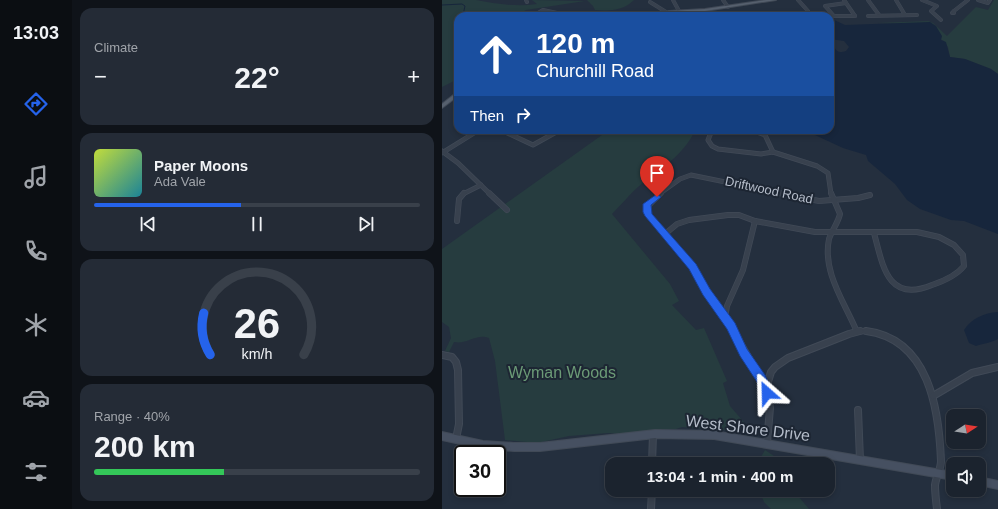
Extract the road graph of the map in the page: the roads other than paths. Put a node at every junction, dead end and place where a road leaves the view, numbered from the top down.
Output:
1 (673, 0) edge
2 (723, 0) edge
3 (774, 0) edge
4 (798, 0) edge
5 (844, 0) edge
6 (868, 0) edge
7 (896, 0) edge
8 (922, 0) edge
9 (936, 0) edge
10 (968, 0) edge
11 (978, 0) edge
12 (990, 0) edge
13 (650, 2) dead end
14 (846, 3) junction
15 (929, 3) junction
16 (728, 7) junction
17 (679, 11) junction
18 (808, 11) dead end
19 (954, 11) dead end
20 (540, 12) edge
21 (552, 12) edge
22 (666, 12) joint
23 (830, 12) edge
24 (879, 15) junction
25 (905, 15) junction
26 (917, 15) dead end
27 (834, 16) edge
28 (868, 16) dead end
29 (941, 20) dead end
30 (454, 97) edge
31 (442, 106) edge
32 (472, 134) edge
33 (510, 134) edge
34 (553, 134) edge
35 (711, 134) edge
36 (761, 134) edge
37 (443, 152) edge
38 (773, 152) junction
39 (481, 186) junction
40 (870, 195) dead end
41 (834, 200) junction
42 (507, 210) dead end
43 (457, 221) dead end
44 (754, 221) junction
45 (874, 232) junction
46 (831, 233) junction
47 (665, 234) junction
48 (725, 318) junction
49 (856, 332) junction
50 (442, 355) edge
51 (998, 367) edge
52 (767, 393) junction
53 (933, 396) junction
54 (858, 410) dead end
55 (653, 434) junction
56 (442, 436) edge
57 (456, 439) junction
58 (767, 443) junction
59 (652, 457) edge
60 (860, 460) junction
61 (939, 474) junction
62 (946, 475) edge
63 (986, 483) edge
64 (998, 486) edge
65 (652, 497) edge
66 (651, 509) edge
67 (937, 509) edge

1 - 17 street
2 - 16 street
3 - 16 main road
4 - 18 street
5 - 14 street
6 - 24 street
7 - 25 street
8 - 15 street
9 - 15 street
10 - 19 street
11 - 12 street
13 - 22 street
14 - 23 street
14 - 27 street
15 - 29 street
16 - 17 main road
17 - 22 main road
20 - 21 street
24 - 25 street
24 - 28 street
25 - 26 street
30 - 31 main road
32 - 37 street
33 - 34 street
35 - 38 street
36 - 38 street
37 - 39 street
38 - 41 street
39 - 42 street
39 - 43 street
40 - 41 street, Driftwood Road
41 - 46 street
41 - 47 street, Driftwood Road
44 - 46 street
44 - 47 street
44 - 48 street
45 - 45 street
45 - 46 street
46 - 49 street
47 - 48 street
48 - 52 street
49 - 52 street
49 - 53 street
50 - 57 street
51 - 53 street
52 - 58 street
53 - 61 street
54 - 60 street
55 - 57 main road, West Shore Drive
55 - 58 main road, West Shore Drive
55 - 59 street
56 - 57 main road, West Shore Drive
58 - 60 main road, West Shore Drive
60 - 61 main road, West Shore Drive
61 - 62 main road, West Shore Drive
61 - 67 street
63 - 64 main road
65 - 66 street

